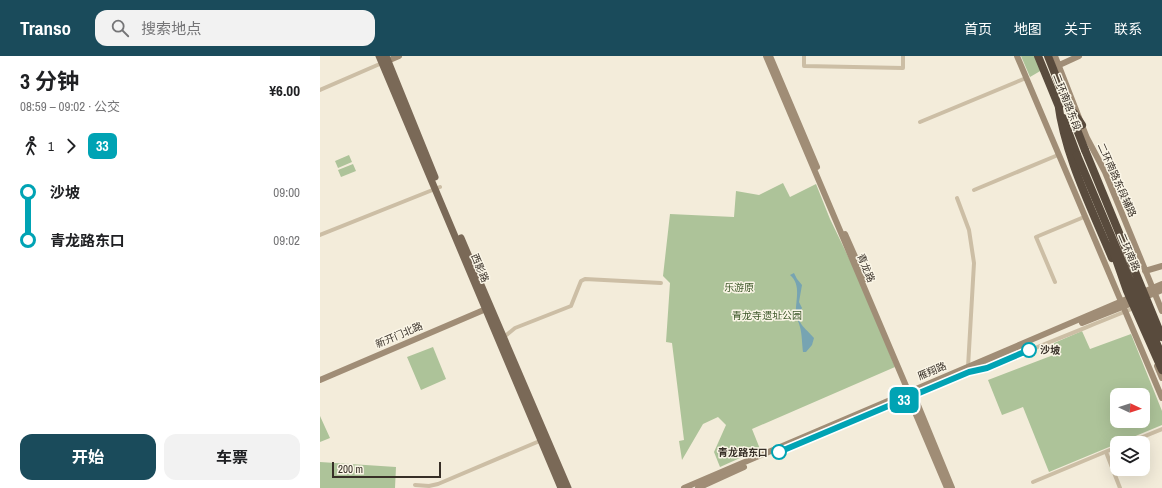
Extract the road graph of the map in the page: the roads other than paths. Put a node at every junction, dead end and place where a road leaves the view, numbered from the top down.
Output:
1 (399, 56) edge
2 (766, 56) edge
3 (770, 56) edge
4 (804, 56) edge
5 (903, 56) edge
6 (1017, 56) edge
7 (1038, 56) edge
8 (1048, 56) edge
9 (1055, 56) edge
10 (1079, 56) edge
11 (383, 58) edge
12 (1056, 67) junction
13 (1026, 78) junction
14 (320, 90) edge
15 (1061, 101) junction
16 (920, 122) dead end
17 (1082, 125) junction
18 (1085, 150) joint
19 (1058, 155) junction
20 (1077, 155) joint
21 (437, 188) junction
22 (974, 190) dead end
23 (957, 198) dead end
24 (1109, 212) junction
25 (1084, 217) junction
26 (1109, 230) junction
27 (320, 235) edge
28 (1162, 266) edge
29 (1145, 271) junction
30 (1055, 282) dead end
31 (661, 283) dead end
32 (1162, 284) edge
33 (1162, 290) edge
34 (1157, 294) edge
35 (1127, 305) junction
36 (486, 309) junction
37 (1162, 311) edge
38 (1162, 326) edge
39 (504, 337) junction
40 (1162, 337) edge
41 (1162, 356) edge
42 (968, 370) junction
43 (1162, 370) edge
44 (1162, 378) edge
45 (320, 380) edge
46 (911, 394) junction
47 (1162, 398) edge
48 (1162, 429) edge
49 (1145, 436) edge
50 (542, 440) junction
51 (1110, 450) edge
52 (1106, 452) junction
53 (1033, 482) dead end
54 (415, 485) dead end
55 (561, 488) edge
56 (568, 488) edge
57 (684, 488) edge
58 (698, 488) edge
59 (947, 488) edge
60 (952, 488) edge
61 (1120, 488) edge

1 - 11 main road
2 - 46 main road, 青龙路
3 - 46 main road, 青龙路
4 - 5 street
6 - 13 main road
7 - 15 highway, 二环南路东段
8 - 12 highway, 二环南路东段
9 - 12 main road, 二环南路东段辅路
10 - 12 main road
11 - 14 street
11 - 21 main road, 西影路
12 - 15 highway, 二环南路东段
12 - 17 main road, 二环南路东段辅路
13 - 16 street
13 - 19 main road
15 - 17 highway
15 - 18 highway, 二环南路东段
15 - 20 highway, 二环南路东段
15 - 35 highway
17 - 29 main road, 二环南路东段辅路
18 - 24 highway, 二环南路, bridge
19 - 22 street
19 - 25 main road
20 - 26 highway, 二环南路, bridge
21 - 27 street
21 - 36 main road, 西影路
21 - 39 main road, 西影路
23 - 42 street
24 - 38 highway, bridge
24 - 40 highway, 二环南路, bridge
25 - 30 street
25 - 35 main road
26 - 41 highway, 二环南路, bridge
26 - 43 highway, bridge
28 - 29 main road
29 - 34 main road, 二环南路东段辅路
31 - 39 street
32 - 34 main road
33 - 34 main road
34 - 35 main road, 雁翔路
34 - 35 street
34 - 37 main road, 二环南路东段辅路
35 - 42 main road, 雁翔路
35 - 42 street
35 - 44 main road
35 - 47 main road
36 - 45 main road, 新开门北路
36 - 50 main road, 西影路
39 - 56 main road, 西影路
42 - 46 main road, 雁翔路
46 - 57 main road, 雁翔路
46 - 58 main road, 雁翔路
46 - 59 main road, 青龙路
46 - 60 main road, 青龙路
48 - 49 street
50 - 54 street
50 - 55 main road, 西影路
51 - 52 street
52 - 53 street
52 - 61 street

